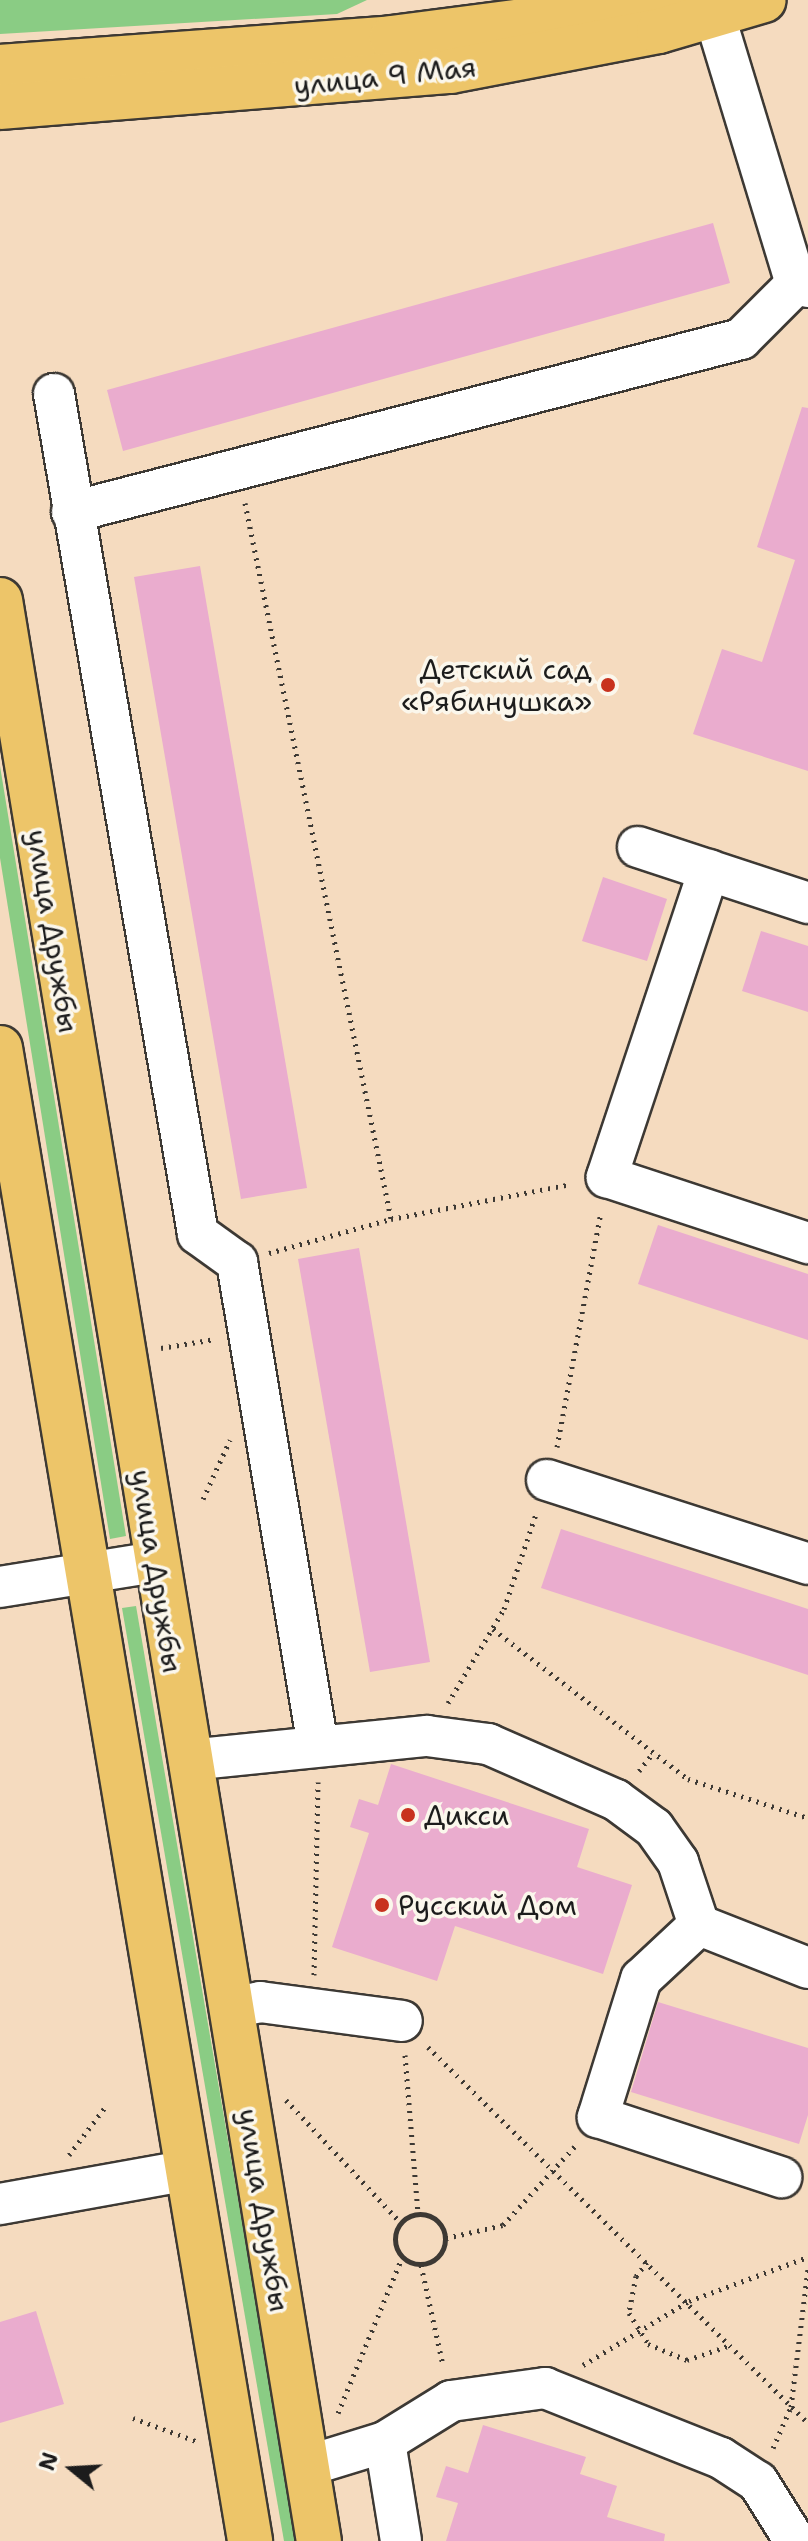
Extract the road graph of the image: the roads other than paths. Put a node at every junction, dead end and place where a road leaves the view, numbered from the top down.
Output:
1 (764, 0) edge
2 (701, 9) edge
3 (444, 34) edge
4 (0, 67) edge
5 (0, 107) edge
6 (802, 286) edge
7 (54, 394) dead end
8 (72, 512) junction
9 (0, 600) edge
10 (638, 847) dead end
11 (709, 870) junction
12 (808, 903) edge
13 (0, 1048) edge
14 (808, 1243) edge
15 (547, 1480) dead end
16 (156, 1562) junction
17 (808, 1564) edge
18 (86, 1573) junction
19 (0, 1587) edge
20 (318, 1745) junction
21 (189, 1760) junction
22 (699, 1925) junction
23 (808, 1968) edge
24 (230, 2008) junction
25 (402, 2021) road end
26 (184, 2171) junction
27 (781, 2177) dead end
28 (0, 2204) edge
29 (385, 2442) junction
30 (307, 2466) junction
31 (250, 2541) edge
32 (319, 2541) edge
33 (401, 2541) edge
34 (795, 2541) edge

1 - 2 main road, улица 9 Мая
2 - 3 main road, улица 9 Мая
2 - 6 lane
3 - 4 main road, улица 9 Мая
3 - 5 main road, улица 9 Мая
6 - 8 lane
7 - 8 lane
8 - 20 lane
9 - 16 main road, улица Дружбы
10 - 11 lane
11 - 12 lane
11 - 14 lane
13 - 18 main road
15 - 17 lane
16 - 18 lane
16 - 21 main road, улица Дружбы
18 - 19 lane
18 - 26 main road
20 - 21 lane
20 - 22 lane
21 - 24 main road, улица Дружбы
22 - 23 lane
22 - 27 lane
24 - 25 lane
24 - 30 main road, улица Дружбы
26 - 28 lane
26 - 31 main road
29 - 30 lane
29 - 33 lane
29 - 34 lane
30 - 32 main road, улица Дружбы

